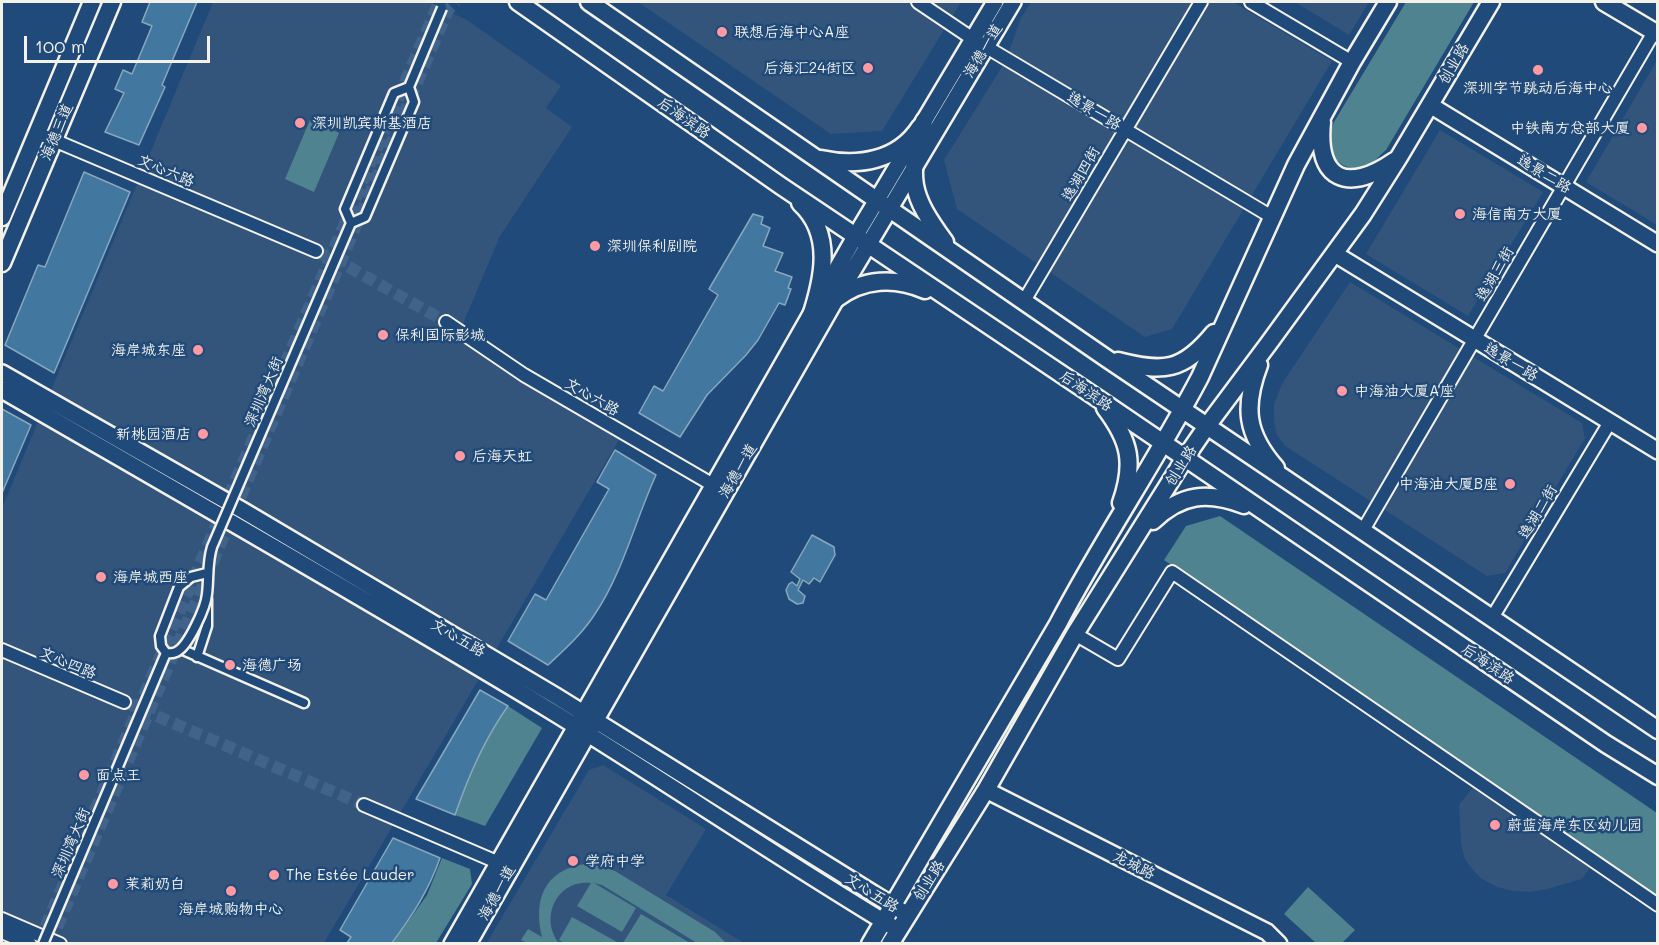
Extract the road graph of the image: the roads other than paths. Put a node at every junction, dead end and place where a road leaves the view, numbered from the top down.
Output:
1 (92, 2) edge
2 (112, 2) edge
3 (445, 2) edge
4 (518, 2) edge
5 (589, 2) edge
6 (918, 2) edge
7 (995, 2) edge
8 (1013, 2) edge
9 (1201, 2) edge
10 (1251, 2) edge
11 (1388, 2) edge
12 (1491, 2) edge
13 (1604, 2) edge
14 (1656, 33) edge
15 (979, 43) junction
16 (1352, 62) junction
17 (409, 87) junction
18 (1430, 105) junction
19 (1322, 115) junction
20 (924, 121) junction
21 (1125, 129) junction
22 (37, 133) junction
23 (54, 140) junction
24 (813, 157) junction
25 (1400, 157) junction
26 (914, 167) junction
27 (781, 186) junction
28 (1564, 187) junction
29 (883, 205) junction
30 (1272, 217) junction
31 (2, 218) edge
32 (351, 223) junction
33 (862, 239) junction
34 (1658, 243) edge
35 (316, 251) tunnel mouth
36 (953, 253) junction
37 (1335, 254) junction
38 (2, 263) edge
39 (836, 299) junction
40 (948, 299) junction
41 (1024, 301) junction
42 (1234, 303) junction
43 (810, 319) junction
44 (446, 322) tunnel mouth
45 (1474, 340) junction
46 (1269, 344) junction
47 (1106, 357) junction
48 (2, 373) edge
49 (2, 390) edge
50 (1097, 398) junction
51 (1183, 410) junction
52 (1610, 422) junction
53 (1206, 426) junction
54 (1163, 443) junction
55 (1658, 452) edge
56 (1185, 458) junction
57 (1289, 482) junction
58 (720, 489) junction
59 (1265, 513) junction
60 (1111, 530) junction
61 (1362, 532) junction
62 (1134, 542) junction
63 (207, 573) junction
64 (207, 597) junction
65 (1492, 618) junction
66 (1058, 624) junction
67 (1075, 634) junction
68 (2, 650) edge
69 (166, 653) junction
70 (189, 653) junction
71 (124, 702) tunnel mouth
72 (304, 703) dead end
73 (590, 716) junction
74 (582, 730) junction
75 (1658, 730) edge
76 (1658, 776) edge
77 (986, 790) junction
78 (364, 805) tunnel mouth
79 (505, 865) junction
80 (1658, 905) edge
81 (893, 906) junction
82 (908, 915) junction
83 (2, 919) edge
84 (883, 921) junction
85 (2, 932) edge
86 (894, 937) edge
87 (30, 944) edge
88 (44, 944) edge
89 (60, 944) edge
90 (452, 944) edge
91 (468, 944) edge
92 (870, 944) edge
93 (1279, 944) edge

1 - 22 main road, 海德三道
2 - 23 main road, 海德三道
3 - 17 street, 深圳湾大街, bridge
4 - 27 main road, 后海滨路
5 - 24 main road
6 - 15 street, 逸景一路
7 - 15 street, 海德一道
8 - 15 street, 海德一道
9 - 21 street, 逸湖四街
10 - 16 street
11 - 16 main road, 创业路
12 - 18 main road, 创业路
13 - 14 main road
14 - 28 street, 逸湖三街
15 - 20 street, 海德一道
15 - 21 street, 逸景一路
15 - 26 street, 海德一道
16 - 19 main road, 创业路
17 - 32 street, 深圳湾大街, bridge
17 - 32 street, 深圳湾大街, bridge
18 - 25 main road, 创业路
18 - 28 street, 逸景二路
19 - 25 main road
19 - 30 main road, 创业路
20 - 24 main road
20 - 26 main road
20 - 29 street, 海德一道
21 - 30 street, 逸景一路
21 - 41 street, 逸湖四街
22 - 23 street, 文心六路
22 - 31 main road, 海德三道
23 - 35 street, 文心六路
23 - 38 main road, 海德三道
24 - 29 main road
25 - 37 main road, 创业路
26 - 29 street, 海德一道
26 - 36 main road
27 - 33 main road, 后海滨路
27 - 43 main road
28 - 34 street, 逸景二路
28 - 45 street, 逸湖三街
29 - 33 street, 海德一道
29 - 36 main road
30 - 42 main road, 创业路
32 - 63 street, 深圳湾大街, bridge
33 - 39 street, 海德一道
33 - 40 main road, 后海滨路
33 - 43 street, 海德一道
36 - 41 main road
37 - 45 street, 逸景一路
37 - 46 main road, 创业路
39 - 40 main road
39 - 58 street, 海德一道
40 - 50 main road, 后海滨路
41 - 47 main road
42 - 47 main road
42 - 51 main road, 创业路
43 - 58 street, 海德一道
44 - 58 street, 文心六路
45 - 52 street, 逸景一路
45 - 61 street, 逸湖三街
46 - 53 main road, 创业路
46 - 57 main road
47 - 51 main road
48 - 73 street, 文心五路
49 - 74 street, 文心五路
50 - 54 main road, 后海滨路
50 - 60 main road
51 - 53 main road
51 - 54 main road, 创业路
52 - 55 street, 逸景一路
52 - 65 street, 逸湖二街
53 - 56 main road, 创业路
53 - 57 main road
54 - 56 main road, 后海滨路
54 - 60 main road, 创业路
56 - 59 main road, 后海滨路
56 - 62 main road, 创业路
57 - 61 main road
58 - 73 street, 海德一道
59 - 62 main road
59 - 76 main road, 后海滨路
60 - 66 main road, 创业路
61 - 65 main road
62 - 67 main road, 创业路
63 - 64 street, 深圳湾大街, bridge
63 - 69 street, 深圳湾大街, bridge
64 - 70 street, 深圳湾大街, bridge
64 - 70 street, bridge
65 - 75 main road
66 - 67 main road
66 - 81 main road, 创业路
67 - 77 main road, 创业路
67 - 80 street
68 - 71 street, 文心四路
69 - 70 street, bridge
69 - 88 street, 深圳湾大街, bridge
70 - 72 street
73 - 74 street, 海德一道
73 - 81 street, 文心五路
74 - 79 street, 海德一道
74 - 84 street, 文心五路
77 - 82 main road, 创业路
77 - 93 street, 龙城路
78 - 79 street
79 - 90 street, 海德一道
79 - 91 street, 海德一道
81 - 82 street, 文心五路
81 - 84 main road, 创业路
82 - 86 main road, 创业路
83 - 89 street
84 - 86 street, 文心五路
84 - 92 main road, 创业路
85 - 87 street

